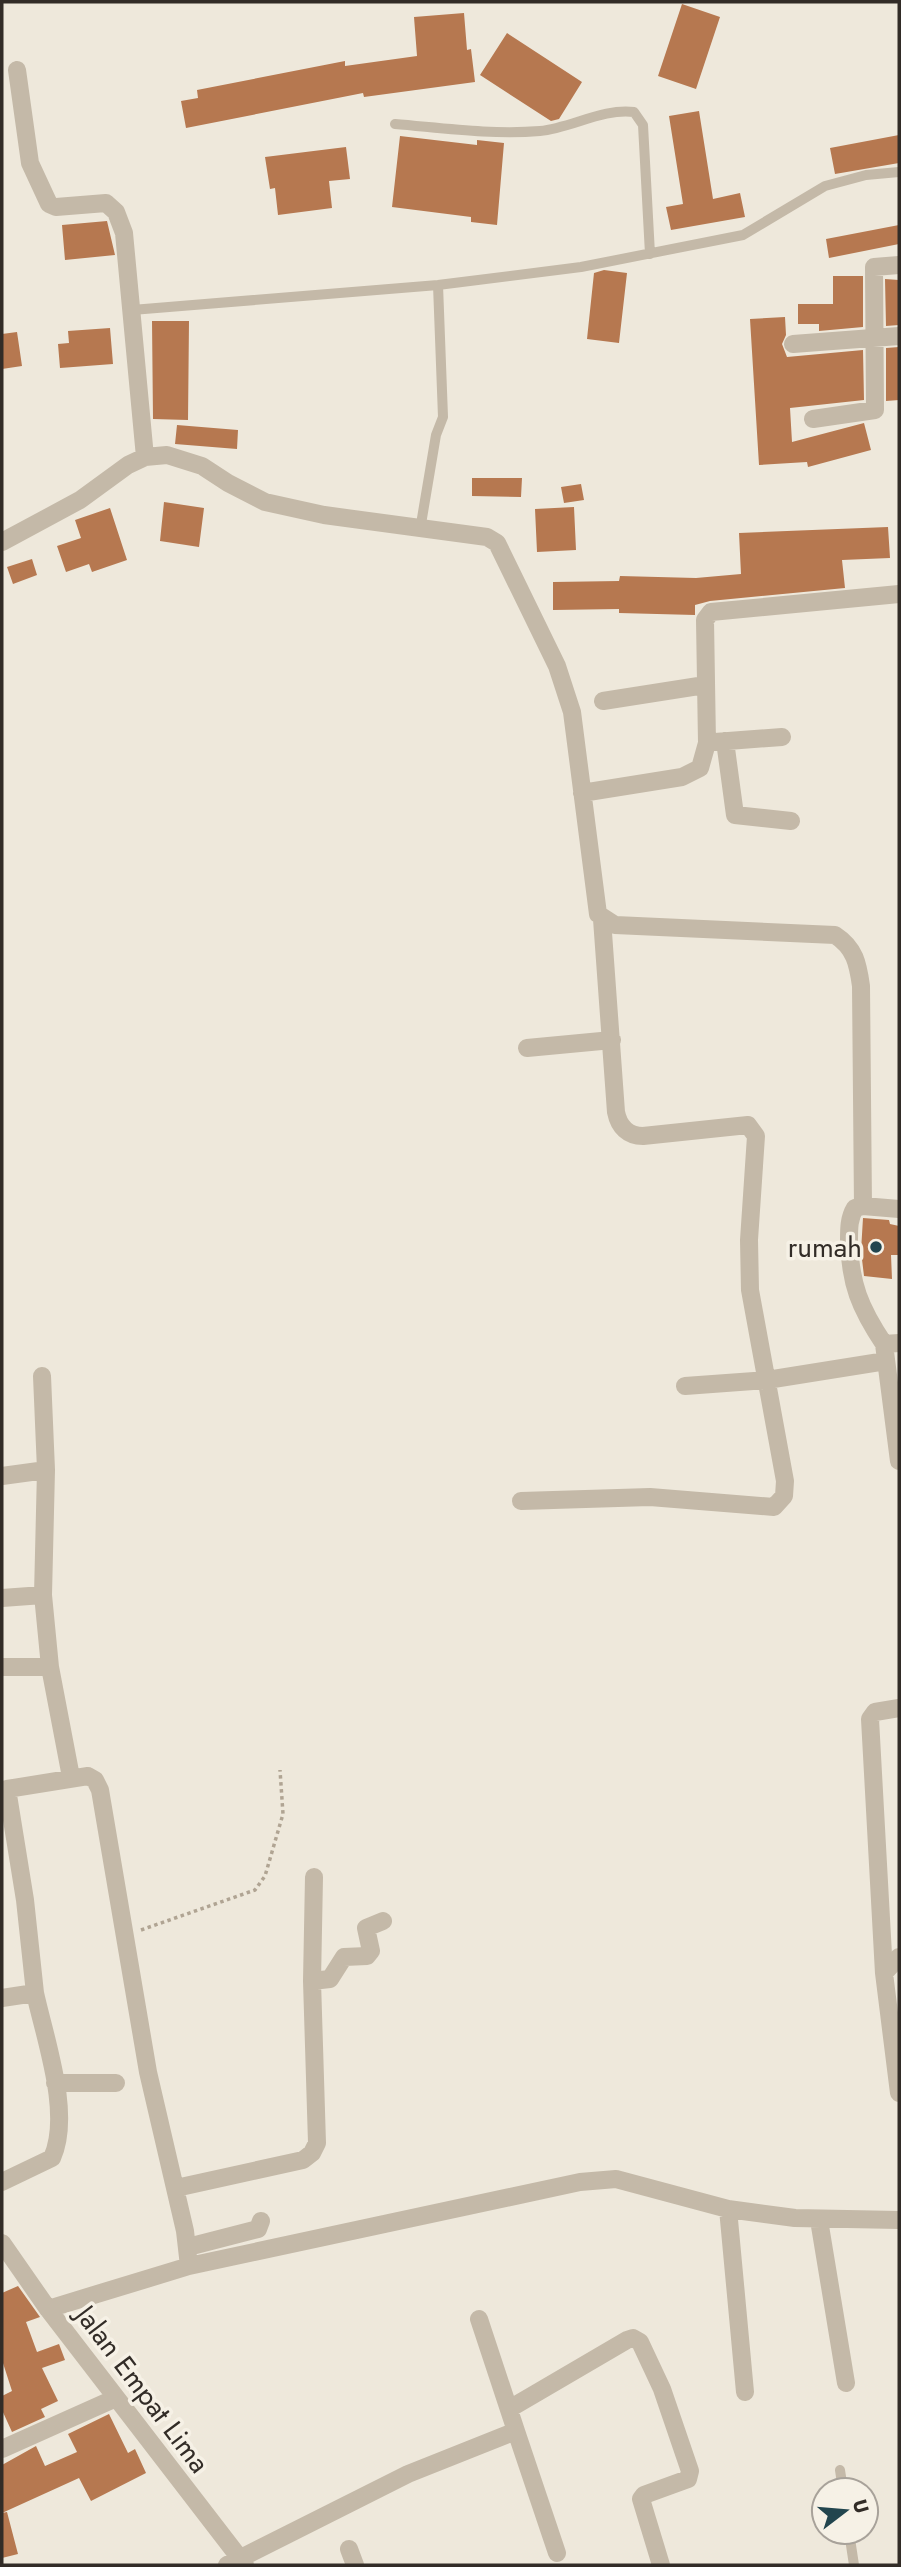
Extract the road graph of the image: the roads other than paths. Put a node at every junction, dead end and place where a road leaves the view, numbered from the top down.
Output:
1 (17, 70) dead end
2 (395, 124) dead end
3 (899, 172) edge
4 (650, 254) junction
5 (899, 265) edge
6 (439, 285) junction
7 (132, 310) junction
8 (875, 336) junction
9 (899, 336) edge
10 (793, 344) dead end
11 (813, 419) dead end
12 (145, 457) junction
13 (420, 530) junction
14 (2, 542) edge
15 (899, 594) edge
16 (705, 685) junction
17 (603, 701) dead end
18 (782, 737) dead end
19 (725, 741) junction
20 (707, 743) junction
21 (582, 793) junction
22 (791, 821) dead end
23 (602, 919) junction
24 (612, 1040) junction
25 (527, 1048) dead end
26 (863, 1206) junction
27 (899, 1209) edge
28 (890, 1349) edge
29 (42, 1376) dead end
30 (767, 1380) junction
31 (685, 1386) dead end
32 (899, 1461) edge
33 (46, 1471) junction
34 (2, 1476) edge
35 (521, 1502) dead end
36 (43, 1595) junction
37 (2, 1598) edge
38 (2, 1667) edge
39 (50, 1667) junction
40 (899, 1708) edge
41 (71, 1777) junction
42 (5, 1790) edge
43 (314, 1878) dead end
44 (383, 1921) dead end
45 (899, 1958) edge
46 (884, 1973) junction
47 (312, 1981) junction
48 (35, 1993) junction
49 (2, 1998) edge
50 (55, 2083) junction
51 (116, 2083) dead end
52 (899, 2093) edge
53 (2, 2182) edge
54 (176, 2188) junction
55 (728, 2209) junction
56 (819, 2220) junction
57 (899, 2220) edge
58 (261, 2221) dead end
59 (2, 2243) edge
60 (188, 2247) junction
61 (189, 2266) junction
62 (48, 2309) junction
63 (480, 2319) dead end
64 (846, 2383) dead end
65 (745, 2392) dead end
66 (116, 2398) junction
67 (509, 2409) junction
68 (516, 2431) junction
69 (2, 2449) edge
70 (840, 2470) dead end
71 (841, 2476) edge
72 (851, 2546) edge
73 (557, 2553) dead end
74 (237, 2563) edge
75 (661, 2565) edge
76 (854, 2565) edge

1 - 7 street
2 - 4 lane
3 - 4 lane
4 - 6 lane
5 - 8 street
6 - 7 lane
6 - 13 lane
7 - 12 street
8 - 9 street
8 - 10 street
8 - 11 street
12 - 13 street
12 - 14 street
13 - 21 street
15 - 16 street
16 - 17 street
16 - 20 street
18 - 19 street
19 - 20 street
19 - 22 street
20 - 21 street
21 - 23 street
23 - 24 street
23 - 26 street
24 - 25 street
24 - 30 street
26 - 27 street
26 - 28 street
28 - 30 street
28 - 32 street
29 - 33 street
30 - 31 street
30 - 35 street
33 - 34 street
33 - 36 street
36 - 37 street
36 - 39 street
38 - 39 street
39 - 41 street
40 - 46 street
41 - 42 street
41 - 54 street
42 - 48 street
43 - 47 street
44 - 47 street
45 - 46 street
46 - 52 street
47 - 54 street
48 - 49 street
48 - 50 street
50 - 51 street
50 - 53 street
54 - 60 street
55 - 56 street
55 - 61 street
55 - 65 street
56 - 57 street
56 - 64 street
58 - 60 street
59 - 62 street, Jalan Empat Lima
60 - 61 street
61 - 62 street
62 - 66 street, Jalan Empat Lima
63 - 67 street
66 - 69 street
66 - 74 street, Jalan Empat Lima
67 - 68 street
67 - 75 street
68 - 73 street
68 - 74 street
70 - 71 lane
72 - 76 lane

